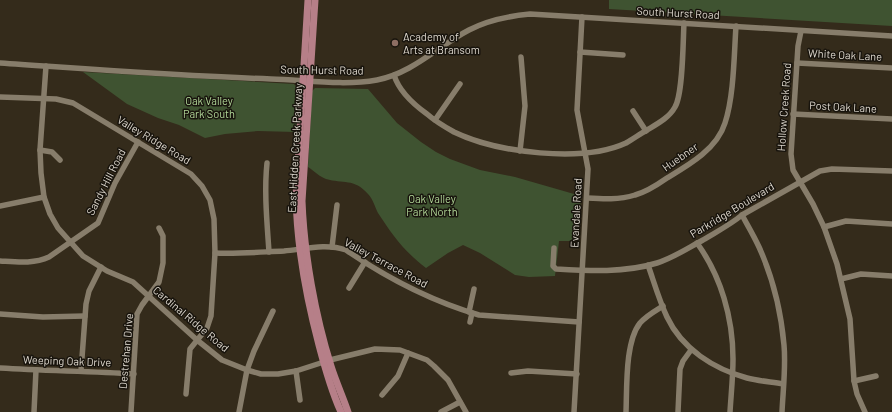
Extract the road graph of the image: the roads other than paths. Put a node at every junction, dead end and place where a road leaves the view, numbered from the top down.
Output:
1 (308, 0) edge
2 (315, 0) edge
3 (582, 17) junction
4 (684, 23) junction
5 (736, 26) junction
6 (801, 30) junction
7 (892, 36) edge
8 (580, 52) junction
9 (623, 55) dead end
10 (521, 57) dead end
11 (0, 63) edge
12 (797, 63) junction
13 (46, 66) junction
14 (892, 68) edge
15 (394, 75) junction
16 (306, 80) junction
17 (460, 84) dead end
18 (0, 97) edge
19 (44, 98) junction
20 (634, 111) dead end
21 (793, 114) junction
22 (892, 119) edge
23 (435, 120) junction
24 (646, 131) junction
25 (138, 142) junction
26 (40, 150) junction
27 (520, 151) junction
28 (585, 153) junction
29 (60, 160) dead end
30 (266, 163) dead end
31 (892, 171) edge
32 (800, 181) junction
33 (44, 197) junction
34 (586, 198) junction
35 (337, 205) dead end
36 (0, 206) edge
37 (742, 215) junction
38 (892, 224) edge
39 (824, 227) junction
40 (159, 228) dead end
41 (71, 242) junction
42 (697, 243) junction
43 (332, 247) junction
44 (554, 248) dead end
45 (303, 249) junction
46 (269, 252) junction
47 (215, 253) junction
48 (0, 261) edge
49 (365, 262) junction
50 (648, 265) junction
51 (101, 267) junction
52 (582, 270) junction
53 (892, 276) edge
54 (841, 279) junction
55 (349, 288) dead end
56 (474, 290) dead end
57 (149, 296) junction
58 (663, 306) junction
59 (273, 311) dead end
60 (470, 312) junction
61 (0, 314) edge
62 (85, 316) junction
63 (470, 322) dead end
64 (579, 322) junction
65 (197, 340) junction
66 (691, 350) junction
67 (408, 353) junction
68 (327, 361) junction
69 (0, 368) edge
70 (36, 370) junction
71 (247, 370) junction
72 (81, 371) junction
73 (296, 371) junction
74 (511, 373) dead end
75 (732, 373) junction
76 (134, 374) junction
77 (577, 374) junction
78 (876, 376) dead end
79 (854, 381) junction
80 (784, 384) junction
81 (186, 394) dead end
82 (382, 395) dead end
83 (300, 400) dead end
84 (460, 402) junction
85 (34, 412) edge
86 (131, 412) edge
87 (238, 412) edge
88 (341, 412) edge
89 (348, 412) edge
90 (440, 412) edge
91 (466, 412) edge
92 (574, 412) edge
93 (626, 412) edge
94 (678, 412) edge
95 (730, 412) edge
96 (782, 412) edge
97 (865, 412) edge

1 - 16 main road, East Hidden Creek Parkway
2 - 16 main road, East Hidden Creek Parkway
3 - 4 street, South Hurst Road
3 - 8 street, Evandale Road
3 - 15 street, South Hurst Road
4 - 5 street, South Hurst Road
4 - 24 street
5 - 6 street, South Hurst Road
5 - 34 street, Huebner
6 - 7 street, South Hurst Road
6 - 12 street, Hollow Creek Road
8 - 9 street
8 - 28 street, Evandale Road
10 - 27 street
11 - 13 street, South Hurst Road
12 - 14 street, White Oak Lane
12 - 21 street, Hollow Creek Road
13 - 16 street, South Hurst Road
13 - 19 street, Cardinal Ridge Road
15 - 16 street, South Hurst Road
15 - 23 street
16 - 45 main road, East Hidden Creek Parkway
17 - 23 street
18 - 19 street, Valley Ridge Road
19 - 25 street, Valley Ridge Road
19 - 26 street, Cardinal Ridge Road
20 - 24 street
21 - 22 street, Post Oak Lane
21 - 32 street, Hollow Creek Road
23 - 27 street
24 - 28 street
25 - 41 street, Sandy Hill Road
25 - 47 street, Valley Ridge Road
26 - 29 street
26 - 33 street, Cardinal Ridge Road
27 - 28 street
28 - 34 street, Evandale Road
30 - 46 street
31 - 32 street, Parkridge Boulevard
32 - 37 street, Parkridge Boulevard
32 - 39 street, Hollow Creek Road
33 - 36 street
33 - 41 street, Cardinal Ridge Road
34 - 52 street, Evandale Road
35 - 43 street
37 - 42 street, Parkridge Boulevard
37 - 80 street
38 - 39 street
39 - 54 street, Hollow Creek Road
40 - 57 street, Destrehan Drive
41 - 48 street, Sandy Hill Road
41 - 51 street, Cardinal Ridge Road
42 - 50 street, Parkridge Boulevard
42 - 75 street
43 - 45 street, Valley Terrace Road
43 - 49 street, Valley Terrace Road
44 - 52 street, Parkridge Boulevard
45 - 46 street, Valley Terrace Road
45 - 68 main road, East Hidden Creek Parkway
46 - 47 street, Valley Terrace Road
47 - 65 street, Valley Ridge Road
49 - 55 street
49 - 60 street, Valley Terrace Road
50 - 52 street, Parkridge Boulevard
50 - 58 street
51 - 57 street, Cardinal Ridge Road
51 - 62 street
52 - 64 street, Evandale Road
53 - 54 street
54 - 79 street, Hollow Creek Road
56 - 60 street
57 - 65 street, Cardinal Ridge Road
57 - 76 street, Destrehan Drive
58 - 66 street
58 - 93 street
59 - 71 street
60 - 63 street
60 - 64 street, Valley Terrace Road
61 - 62 street
62 - 72 street
64 - 77 street, Evandale Road
65 - 71 street, Cardinal Ridge Road
65 - 81 street, Valley Ridge Road
66 - 75 street
66 - 94 street
67 - 68 street, Cardinal Ridge Road
67 - 82 street
67 - 84 street, Cardinal Ridge Road
68 - 73 street, Cardinal Ridge Road
68 - 88 main road, East Hidden Creek Parkway
68 - 89 main road, East Hidden Creek Parkway
69 - 70 street, Weeping Oak Drive
70 - 72 street, Weeping Oak Drive
70 - 85 street
71 - 73 street, Cardinal Ridge Road
71 - 87 street
72 - 76 street, Weeping Oak Drive
73 - 83 street
74 - 77 street
75 - 80 street
75 - 95 street
76 - 86 street, Destrehan Drive
77 - 92 street, Evandale Road
78 - 79 street
79 - 97 street, Hollow Creek Road
80 - 96 street
84 - 90 street
84 - 91 street, Cardinal Ridge Road

